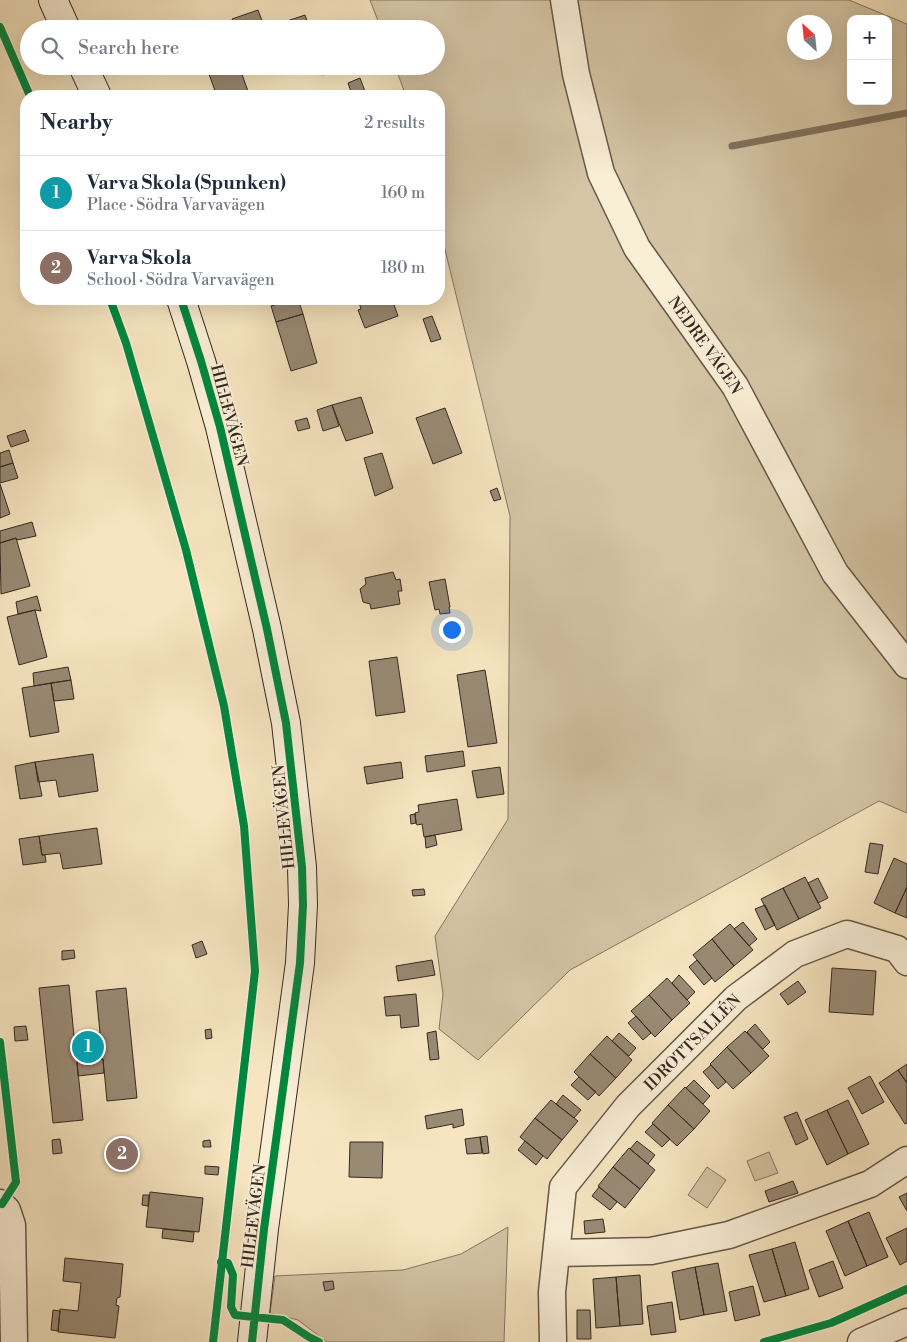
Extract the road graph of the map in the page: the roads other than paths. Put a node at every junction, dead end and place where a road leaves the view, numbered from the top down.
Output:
1 (53, 0) edge
2 (564, 0) edge
3 (62, 20) edge
4 (87, 75) edge
5 (94, 90) edge
6 (183, 305) edge
7 (907, 665) edge
8 (907, 962) edge
9 (907, 1160) edge
10 (1, 1204) edge
11 (558, 1253) junction
12 (907, 1322) edge
13 (14, 1342) edge
14 (252, 1342) edge
15 (553, 1342) edge
16 (861, 1342) edge

1 - 3 street
2 - 7 street, NEDRE VÄGEN
4 - 5 street
6 - 14 street, HILLEVÄGEN
8 - 11 street, IDROTTSALLÉN
9 - 11 street
10 - 13 street
11 - 15 street, IDROTTSALLÉN
12 - 16 street

